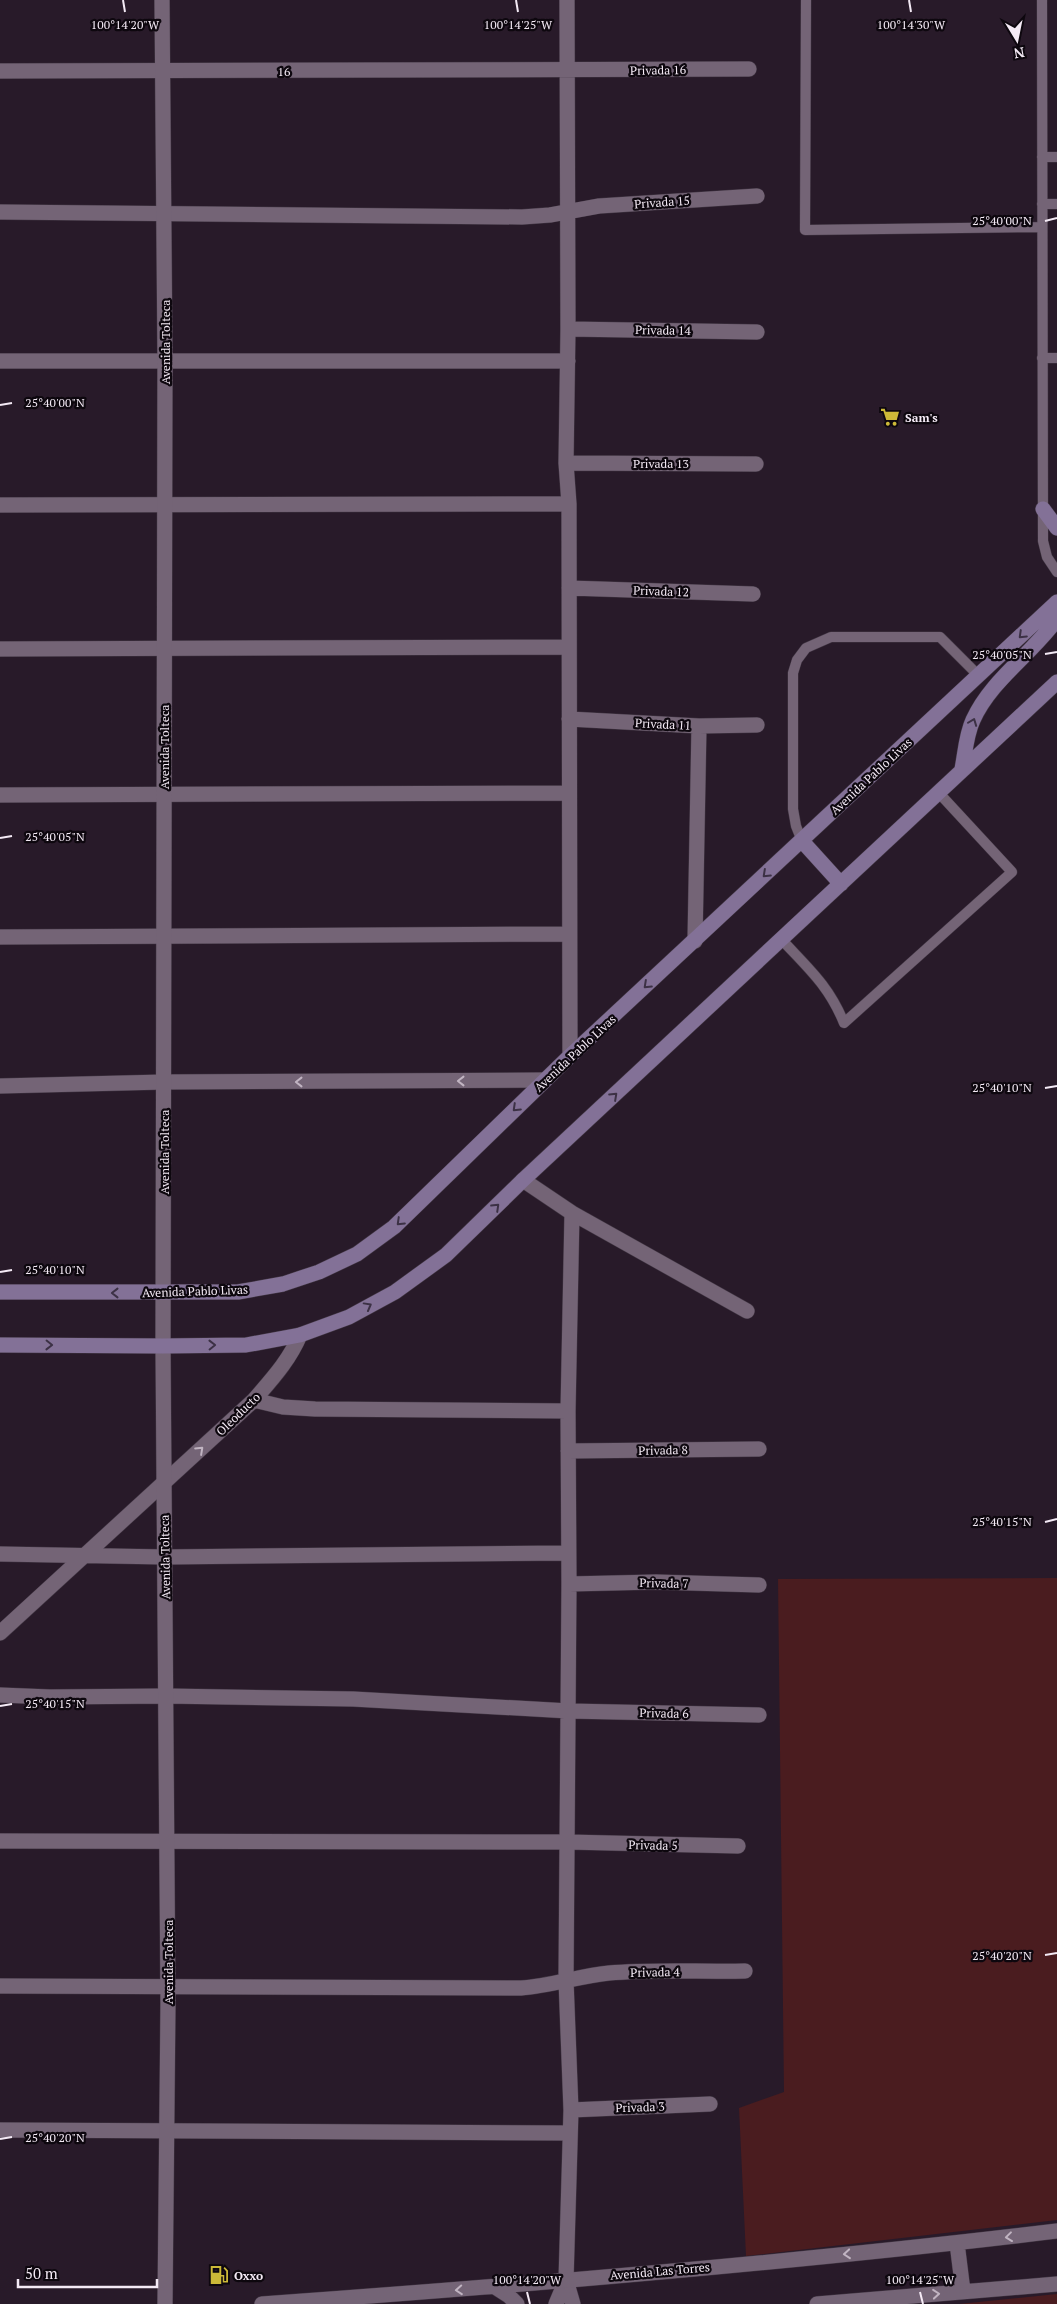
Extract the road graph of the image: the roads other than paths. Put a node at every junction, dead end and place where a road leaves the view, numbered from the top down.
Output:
1 (162, 0) edge
2 (567, 0) edge
3 (806, 0) edge
4 (1042, 0) edge
5 (749, 69) dead end
6 (0, 71) edge
7 (163, 71) junction
8 (567, 71) junction
9 (1042, 157) junction
10 (1057, 157) edge
11 (757, 196) dead end
12 (1042, 204) junction
13 (1057, 204) edge
14 (0, 212) edge
15 (568, 212) junction
16 (164, 215) junction
17 (1042, 227) junction
18 (568, 329) junction
19 (757, 332) dead end
20 (1042, 358) junction
21 (1057, 358) edge
22 (0, 361) edge
23 (165, 361) junction
24 (568, 361) junction
25 (566, 463) junction
26 (756, 464) dead end
27 (569, 504) junction
28 (0, 505) edge
29 (164, 505) junction
30 (1043, 509) junction
31 (1057, 528) edge
32 (1057, 572) edge
33 (569, 588) junction
34 (754, 594) dead end
35 (1057, 602) edge
36 (1057, 620) edge
37 (569, 647) junction
38 (164, 648) junction
39 (0, 650) edge
40 (979, 676) junction
41 (1057, 682) edge
42 (569, 719) junction
43 (699, 726) junction
44 (757, 726) dead end
45 (962, 769) junction
46 (938, 792) junction
47 (164, 793) junction
48 (569, 793) junction
49 (0, 795) edge
50 (802, 841) junction
51 (841, 884) junction
52 (568, 934) junction
53 (164, 936) junction
54 (0, 937) edge
55 (782, 940) junction
56 (695, 941) junction
57 (570, 1056) junction
58 (545, 1080) junction
59 (164, 1082) junction
60 (0, 1086) edge
61 (523, 1180) junction
62 (572, 1213) junction
63 (0, 1292) edge
64 (164, 1293) junction
65 (747, 1311) dead end
66 (300, 1335) junction
67 (0, 1345) edge
68 (164, 1346) junction
69 (254, 1400) junction
70 (568, 1411) junction
71 (758, 1449) dead end
72 (568, 1451) junction
73 (164, 1482) junction
74 (568, 1553) junction
75 (0, 1554) edge
76 (84, 1554) junction
77 (165, 1557) junction
78 (570, 1584) junction
79 (759, 1585) dead end
80 (0, 1633) edge
81 (0, 1695) edge
82 (167, 1696) junction
83 (569, 1712) junction
84 (759, 1715) dead end
85 (167, 1840) junction
86 (0, 1841) edge
87 (568, 1842) junction
88 (738, 1846) dead end
89 (744, 1971) dead end
90 (566, 1980) junction
91 (168, 1985) junction
92 (0, 1986) edge
93 (710, 2104) dead end
94 (571, 2110) junction
95 (0, 2130) edge
96 (167, 2131) junction
97 (570, 2133) junction
98 (1057, 2231) edge
99 (957, 2243) junction
100 (566, 2280) junction
101 (1057, 2284) edge
102 (496, 2287) junction
103 (963, 2292) junction
104 (165, 2304) edge
105 (262, 2304) edge
106 (517, 2304) edge
107 (556, 2304) edge
108 (573, 2304) edge
109 (817, 2304) edge

1 - 7 street, Avenida Tolteca
2 - 8 street
3 - 17 lane
4 - 9 lane
5 - 8 street, Privada 16
6 - 7 street, 16
7 - 8 street, 16
7 - 16 street, Avenida Tolteca
8 - 15 street
9 - 10 lane
9 - 12 lane
11 - 15 street, Privada 15
12 - 13 lane
12 - 17 lane
14 - 16 street, Privada 15
15 - 16 street, Privada 15
15 - 18 street
16 - 23 street, Avenida Tolteca
17 - 20 lane
18 - 19 street, Privada 14
18 - 24 street
20 - 21 lane
20 - 30 lane
22 - 23 street
23 - 24 street
23 - 29 street, Avenida Tolteca
24 - 25 street
25 - 26 street, Privada 13
25 - 27 street
27 - 29 street
27 - 33 street
28 - 29 street
29 - 38 street, Avenida Tolteca
30 - 31 main road
30 - 32 lane
33 - 34 street, Privada 12
33 - 37 street
35 -> 40 main road, Avenida Pablo Livas
45 -> 36 main road
37 - 38 street
37 - 42 street
38 - 39 street
38 - 47 street, Avenida Tolteca
40 - 50 main road, Avenida Pablo Livas
40 - 50 lane
41 - 45 main road
42 - 43 street, Privada 11
42 - 48 street
43 - 44 street, Privada 11
43 - 56 street
45 - 46 main road
46 - 51 main road
46 - 55 lane
47 - 48 street
47 - 49 street
47 - 53 street, Avenida Tolteca
48 - 52 street
50 - 51 main road
50 -> 56 main road, Avenida Pablo Livas
51 - 55 main road
52 - 53 street
52 - 57 street
53 - 54 street
53 - 59 street, Avenida Tolteca
61 -> 55 main road
56 -> 57 main road, Avenida Pablo Livas
57 - 58 main road, Avenida Pablo Livas
58 -> 59 street
58 -> 64 main road, Avenida Pablo Livas
59 - 60 street
59 - 64 street, Avenida Tolteca
61 - 62 street
66 -> 61 main road
62 - 65 street
62 - 70 street
64 -> 63 main road, Avenida Pablo Livas
64 - 68 street, Avenida Tolteca
68 -> 66 main road
66 - 69 street, Oleoducto
67 -> 68 main road
68 - 73 street, Avenida Tolteca
69 - 70 street
73 -> 69 street, Oleoducto
70 - 72 street
71 - 72 street, Privada 8
72 - 74 street
73 - 76 street, Oleoducto
73 - 77 street, Avenida Tolteca
74 - 77 street
74 - 78 street
75 - 76 street
76 - 77 street
76 - 80 street, Oleoducto
77 - 82 street, Avenida Tolteca
78 - 79 street, Privada 7
78 - 83 street
81 - 82 street, Privada 6
82 - 83 street, Privada 6
82 - 85 street, Avenida Tolteca
83 - 84 street, Privada 6
83 - 87 street
85 - 86 street, Privada 5
85 - 87 street, Privada 5
85 - 91 street, Avenida Tolteca
87 - 88 street, Privada 5
87 - 90 street
89 - 90 street, Privada 4
90 - 91 street, Privada 4
90 - 94 street
91 - 92 street, Privada 4
91 - 96 street, Avenida Tolteca
93 - 94 street, Privada 3
94 - 97 street
95 - 96 street
96 - 97 street
96 - 104 street, Avenida Tolteca
97 - 100 street
98 -> 99 street, Avenida Las Torres
99 -> 100 street, Avenida Las Torres
99 - 103 street
100 - 102 street, Avenida Las Torres
100 - 107 street
100 - 108 street
101 - 103 street
102 -> 105 street, Avenida Las Torres
102 - 106 street
109 -> 103 street

